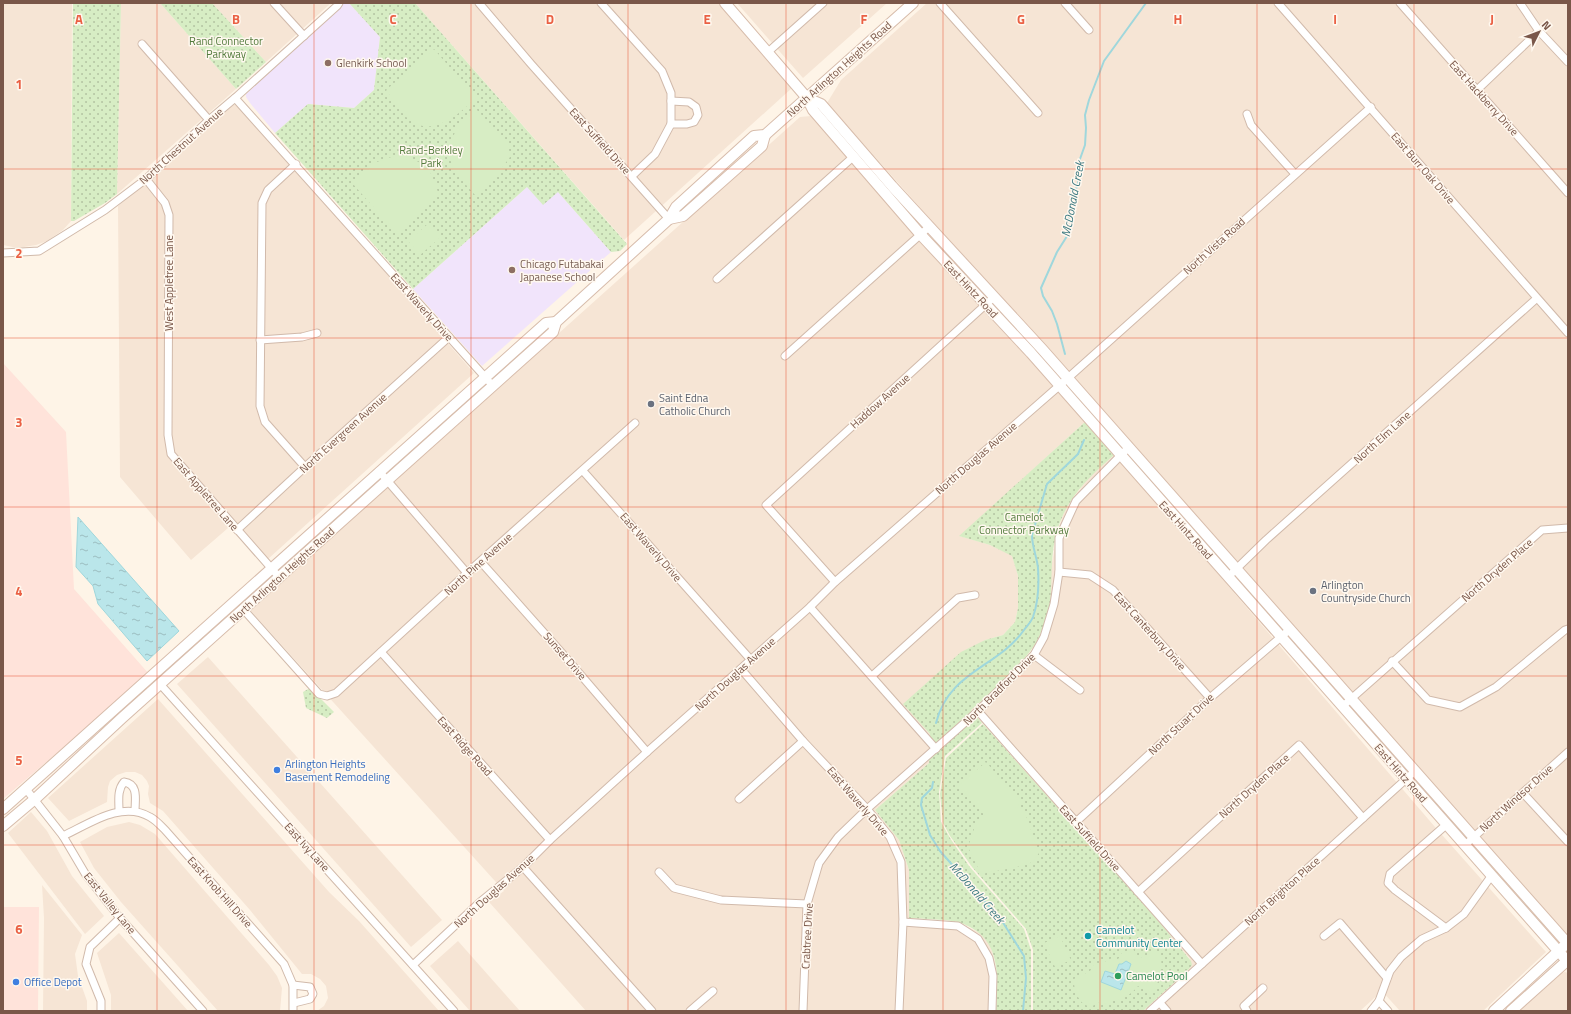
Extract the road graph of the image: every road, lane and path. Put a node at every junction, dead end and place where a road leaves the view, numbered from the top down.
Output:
1 (274, 3) edge
2 (339, 3) edge
3 (479, 3) edge
4 (601, 3) edge
5 (725, 3) edge
6 (823, 3) edge
7 (913, 3) edge
8 (940, 3) edge
9 (1065, 3) edge
10 (1278, 3) edge
11 (1400, 3) edge
12 (1520, 3) edge
13 (1088, 30) dead end
14 (1539, 31) junction
15 (304, 36) junction
16 (142, 44) dead end
17 (768, 52) junction
18 (1568, 62) edge
19 (1477, 90) junction
20 (235, 98) junction
21 (807, 98) junction
22 (671, 101) junction
23 (1371, 107) junction
24 (1038, 114) dead end
25 (1247, 114) dead end
26 (209, 120) junction
27 (671, 124) junction
28 (853, 157) junction
29 (296, 164) junction
30 (1295, 174) junction
31 (632, 176) junction
32 (146, 179) junction
33 (1568, 192) edge
34 (669, 218) junction
35 (930, 226) junction
36 (921, 235) junction
37 (3, 253) edge
38 (717, 279) dead end
39 (994, 297) junction
40 (1536, 299) junction
41 (986, 305) junction
42 (556, 322) junction
43 (317, 333) dead end
44 (1568, 333) edge
45 (449, 337) junction
46 (260, 340) junction
47 (785, 356) dead end
48 (485, 378) junction
49 (1067, 378) junction
50 (493, 386) junction
51 (1059, 386) junction
52 (168, 395) joint
53 (635, 423) dead end
54 (1128, 448) junction
55 (1120, 455) junction
56 (305, 467) junction
57 (583, 470) junction
58 (380, 471) junction
59 (387, 480) junction
60 (1568, 528) edge
61 (237, 530) junction
62 (481, 562) junction
63 (271, 569) junction
64 (1236, 569) junction
65 (1059, 572) junction
66 (467, 573) junction
67 (279, 577) junction
68 (1228, 577) junction
69 (835, 582) junction
70 (975, 595) dead end
71 (810, 607) junction
72 (243, 609) junction
73 (1568, 629) edge
74 (1289, 630) junction
75 (1280, 637) junction
76 (381, 652) junction
77 (1034, 655) junction
78 (750, 660) junction
79 (1392, 661) junction
80 (741, 669) junction
81 (872, 676) junction
82 (160, 684) junction
83 (1080, 690) dead end
84 (1210, 698) junction
85 (1351, 699) junction
86 (1342, 706) junction
87 (978, 711) junction
88 (804, 741) junction
89 (936, 749) junction
90 (647, 752) junction
91 (1568, 752) edge
92 (1415, 771) junction
93 (1406, 779) junction
94 (26, 789) junction
95 (1523, 793) junction
96 (35, 798) junction
97 (739, 799) dead end
98 (3, 809) edge
99 (867, 809) junction
100 (119, 811) junction
101 (134, 811) junction
102 (1363, 818) junction
103 (1076, 822) junction
104 (1446, 825) junction
105 (3, 826) edge
106 (63, 836) junction
107 (1473, 836) junction
108 (550, 840) junction
109 (1568, 842) edge
110 (1465, 845) junction
111 (523, 866) junction
112 (658, 872) dead end
113 (1492, 875) junction
114 (1138, 892) junction
115 (807, 904) junction
116 (120, 918) junction
117 (903, 922) junction
118 (1446, 928) junction
119 (1324, 936) dead end
120 (1568, 943) edge
121 (1558, 951) junction
122 (1568, 961) edge
123 (413, 964) junction
124 (1202, 964) junction
125 (1387, 978) junction
126 (293, 985) junction
127 (1263, 988) dead end
128 (713, 991) dead end
129 (1379, 1001) junction
130 (294, 1003) junction
131 (1160, 1003) junction
132 (1372, 1010) edge
133 (101, 1011) edge
134 (203, 1011) edge
135 (293, 1011) edge
136 (454, 1011) edge
137 (652, 1011) edge
138 (690, 1011) edge
139 (803, 1011) edge
140 (899, 1011) edge
141 (992, 1011) edge
142 (1150, 1011) edge
143 (1167, 1011) edge
144 (1247, 1011) edge
145 (1388, 1011) edge
146 (1494, 1011) edge
147 (1511, 1011) edge

1 - 15 street
2 - 15 street, North Chestnut Avenue
3 - 31 street, East Suffield Drive
4 - 22 street
5 - 17 main road, East Hintz Road
6 - 17 street
7 - 21 main road, North Arlington Heights Road
8 - 24 street
9 - 13 street
10 - 23 street, East Burr Oak Drive
11 - 19 street, East Hackberry Drive
12 - 14 street
14 - 18 street
14 - 19 street
15 - 20 street, North Chestnut Avenue
16 - 26 street
17 - 21 main road, East Hintz Road
19 - 33 street, East Hackberry Drive
20 - 26 street, North Chestnut Avenue
20 - 29 street, East Waverly Drive
21 - 28 main road, East Hintz Road
21 - 34 main road, North Arlington Heights Road
21 - 35 main road, East Hintz Road
22 - 27 street
22 - 27 street
23 - 30 street, North Vista Road
23 - 40 street, East Burr Oak Drive
25 - 30 street
26 - 32 street, North Chestnut Avenue
27 - 31 street
28 - 36 main road, East Hintz Road
28 - 38 street
29 - 45 street, East Waverly Drive
29 - 46 street
30 - 49 street, North Vista Road
31 - 34 street, East Suffield Drive
32 - 37 street, North Chestnut Avenue
32 - 52 street, West Appletree Lane
34 - 42 main road, North Arlington Heights Road
35 - 36 street
35 - 39 main road, East Hintz Road
36 - 41 main road, East Hintz Road
36 - 47 street
39 - 41 street, Haddow Avenue
39 - 49 main road, East Hintz Road
40 - 44 street, East Burr Oak Drive
40 - 64 street, North Elm Lane
41 - 51 main road, East Hintz Road
41 - 69 street, Haddow Avenue
42 - 48 main road, North Arlington Heights Road
42 - 50 main road, North Arlington Heights Road
43 - 46 street
45 - 48 street, East Waverly Drive
45 - 56 street, North Evergreen Avenue
46 - 56 street
48 - 50 street, East Waverly Drive
48 - 58 main road, North Arlington Heights Road
49 - 51 street, North Vista Road
49 - 54 main road, East Hintz Road
50 - 59 main road, North Arlington Heights Road
51 - 55 main road, East Hintz Road
51 - 69 street, North Douglas Avenue
52 - 61 street, East Appletree Lane
53 - 57 street, North Pine Avenue
54 - 55 street, North Bradford Drive
54 - 64 main road, East Hintz Road
55 - 65 street, North Bradford Drive
55 - 68 main road, East Hintz Road
56 - 61 street, North Evergreen Avenue
57 - 62 street, North Pine Avenue
57 - 78 street, East Waverly Drive
58 - 59 street
58 - 63 main road, North Arlington Heights Road
59 - 66 street
59 - 67 main road, North Arlington Heights Road
60 - 79 street, North Dryden Place
61 - 63 street, East Appletree Lane
62 - 66 street, North Pine Avenue
62 - 90 street, Sunset Drive
63 - 67 street, East Appletree Lane
63 - 94 main road, North Arlington Heights Road
64 - 68 street, North Elm Lane
64 - 74 main road, East Hintz Road
65 - 77 street, North Bradford Drive
65 - 84 street, East Canterbury Drive
66 - 76 street, North Pine Avenue
67 - 72 main road, North Arlington Heights Road
68 - 75 main road, East Hintz Road
69 - 71 street, North Douglas Avenue
70 - 81 street
71 - 78 street, North Douglas Avenue
71 - 81 street
72 - 76 street, North Pine Avenue
72 - 82 main road, North Arlington Heights Road
73 - 79 street
74 - 75 street, North Stuart Drive
74 - 85 main road, East Hintz Road
75 - 84 street, North Stuart Drive
75 - 86 main road, East Hintz Road
76 - 108 street, East Ridge Road
77 - 83 street
77 - 87 street, North Bradford Drive
78 - 80 street, North Douglas Avenue
79 - 85 street, North Dryden Place
80 - 88 street, East Waverly Drive
80 - 90 street, North Douglas Avenue
81 - 89 street
82 - 96 main road, North Arlington Heights Road
82 - 123 street, East Ivy Lane
84 - 103 street, North Stuart Drive
85 - 86 street, North Dryden Place
85 - 92 main road, East Hintz Road
86 - 93 main road, East Hintz Road
87 - 89 street, North Bradford Drive
87 - 103 street, East Suffield Drive
88 - 97 street
88 - 99 street, East Waverly Drive
89 - 99 street, North Bradford Drive
90 - 108 street, North Douglas Avenue
91 - 95 street, North Windsor Drive
92 - 93 street, North Brighton Place
92 - 107 main road, East Hintz Road
93 - 102 street, North Brighton Place
93 - 104 main road, East Hintz Road
94 - 96 street, East Valley Lane
94 - 98 main road, North Arlington Heights Road
95 - 107 street, North Windsor Drive
95 - 109 street
96 - 105 main road, North Arlington Heights Road
96 - 106 street, East Valley Lane
99 - 115 street, Crabtree Drive
99 - 117 street, East Waverly Drive
100 - 101 street, East Knob Hill Drive
100 - 101 street
100 - 106 street, East Knob Hill Drive
101 - 126 street, East Knob Hill Drive
102 - 114 street, North Dryden Place
102 - 124 street, North Brighton Place
103 - 114 street, East Suffield Drive
104 - 110 main road, East Hintz Road
104 - 118 street
106 - 116 street, East Valley Lane
107 - 110 street, North Windsor Drive
107 - 120 main road, East Hintz Road
108 - 111 street, North Douglas Avenue
110 - 113 main road, East Hintz Road
111 - 123 street, North Douglas Avenue
111 - 137 street
112 - 115 street
113 - 118 street
113 - 121 main road, East Hintz Road
114 - 124 street, East Suffield Drive
115 - 139 street, Crabtree Drive
116 - 133 street
116 - 134 street, East Valley Lane
117 - 140 street, East Waverly Drive
117 - 141 street
118 - 125 street
119 - 125 street
120 - 121 main road
121 - 122 main road, East Hintz Road
121 - 146 main road
122 - 147 main road
123 - 136 street, East Ivy Lane
124 - 131 street, North Brighton Place
125 - 129 street
126 - 130 street, East Knob Hill Drive
126 - 130 street
127 - 144 street
128 - 138 street
129 - 132 street
129 - 145 street
130 - 135 street, East Knob Hill Drive
131 - 142 street, North Brighton Place
131 - 143 street

